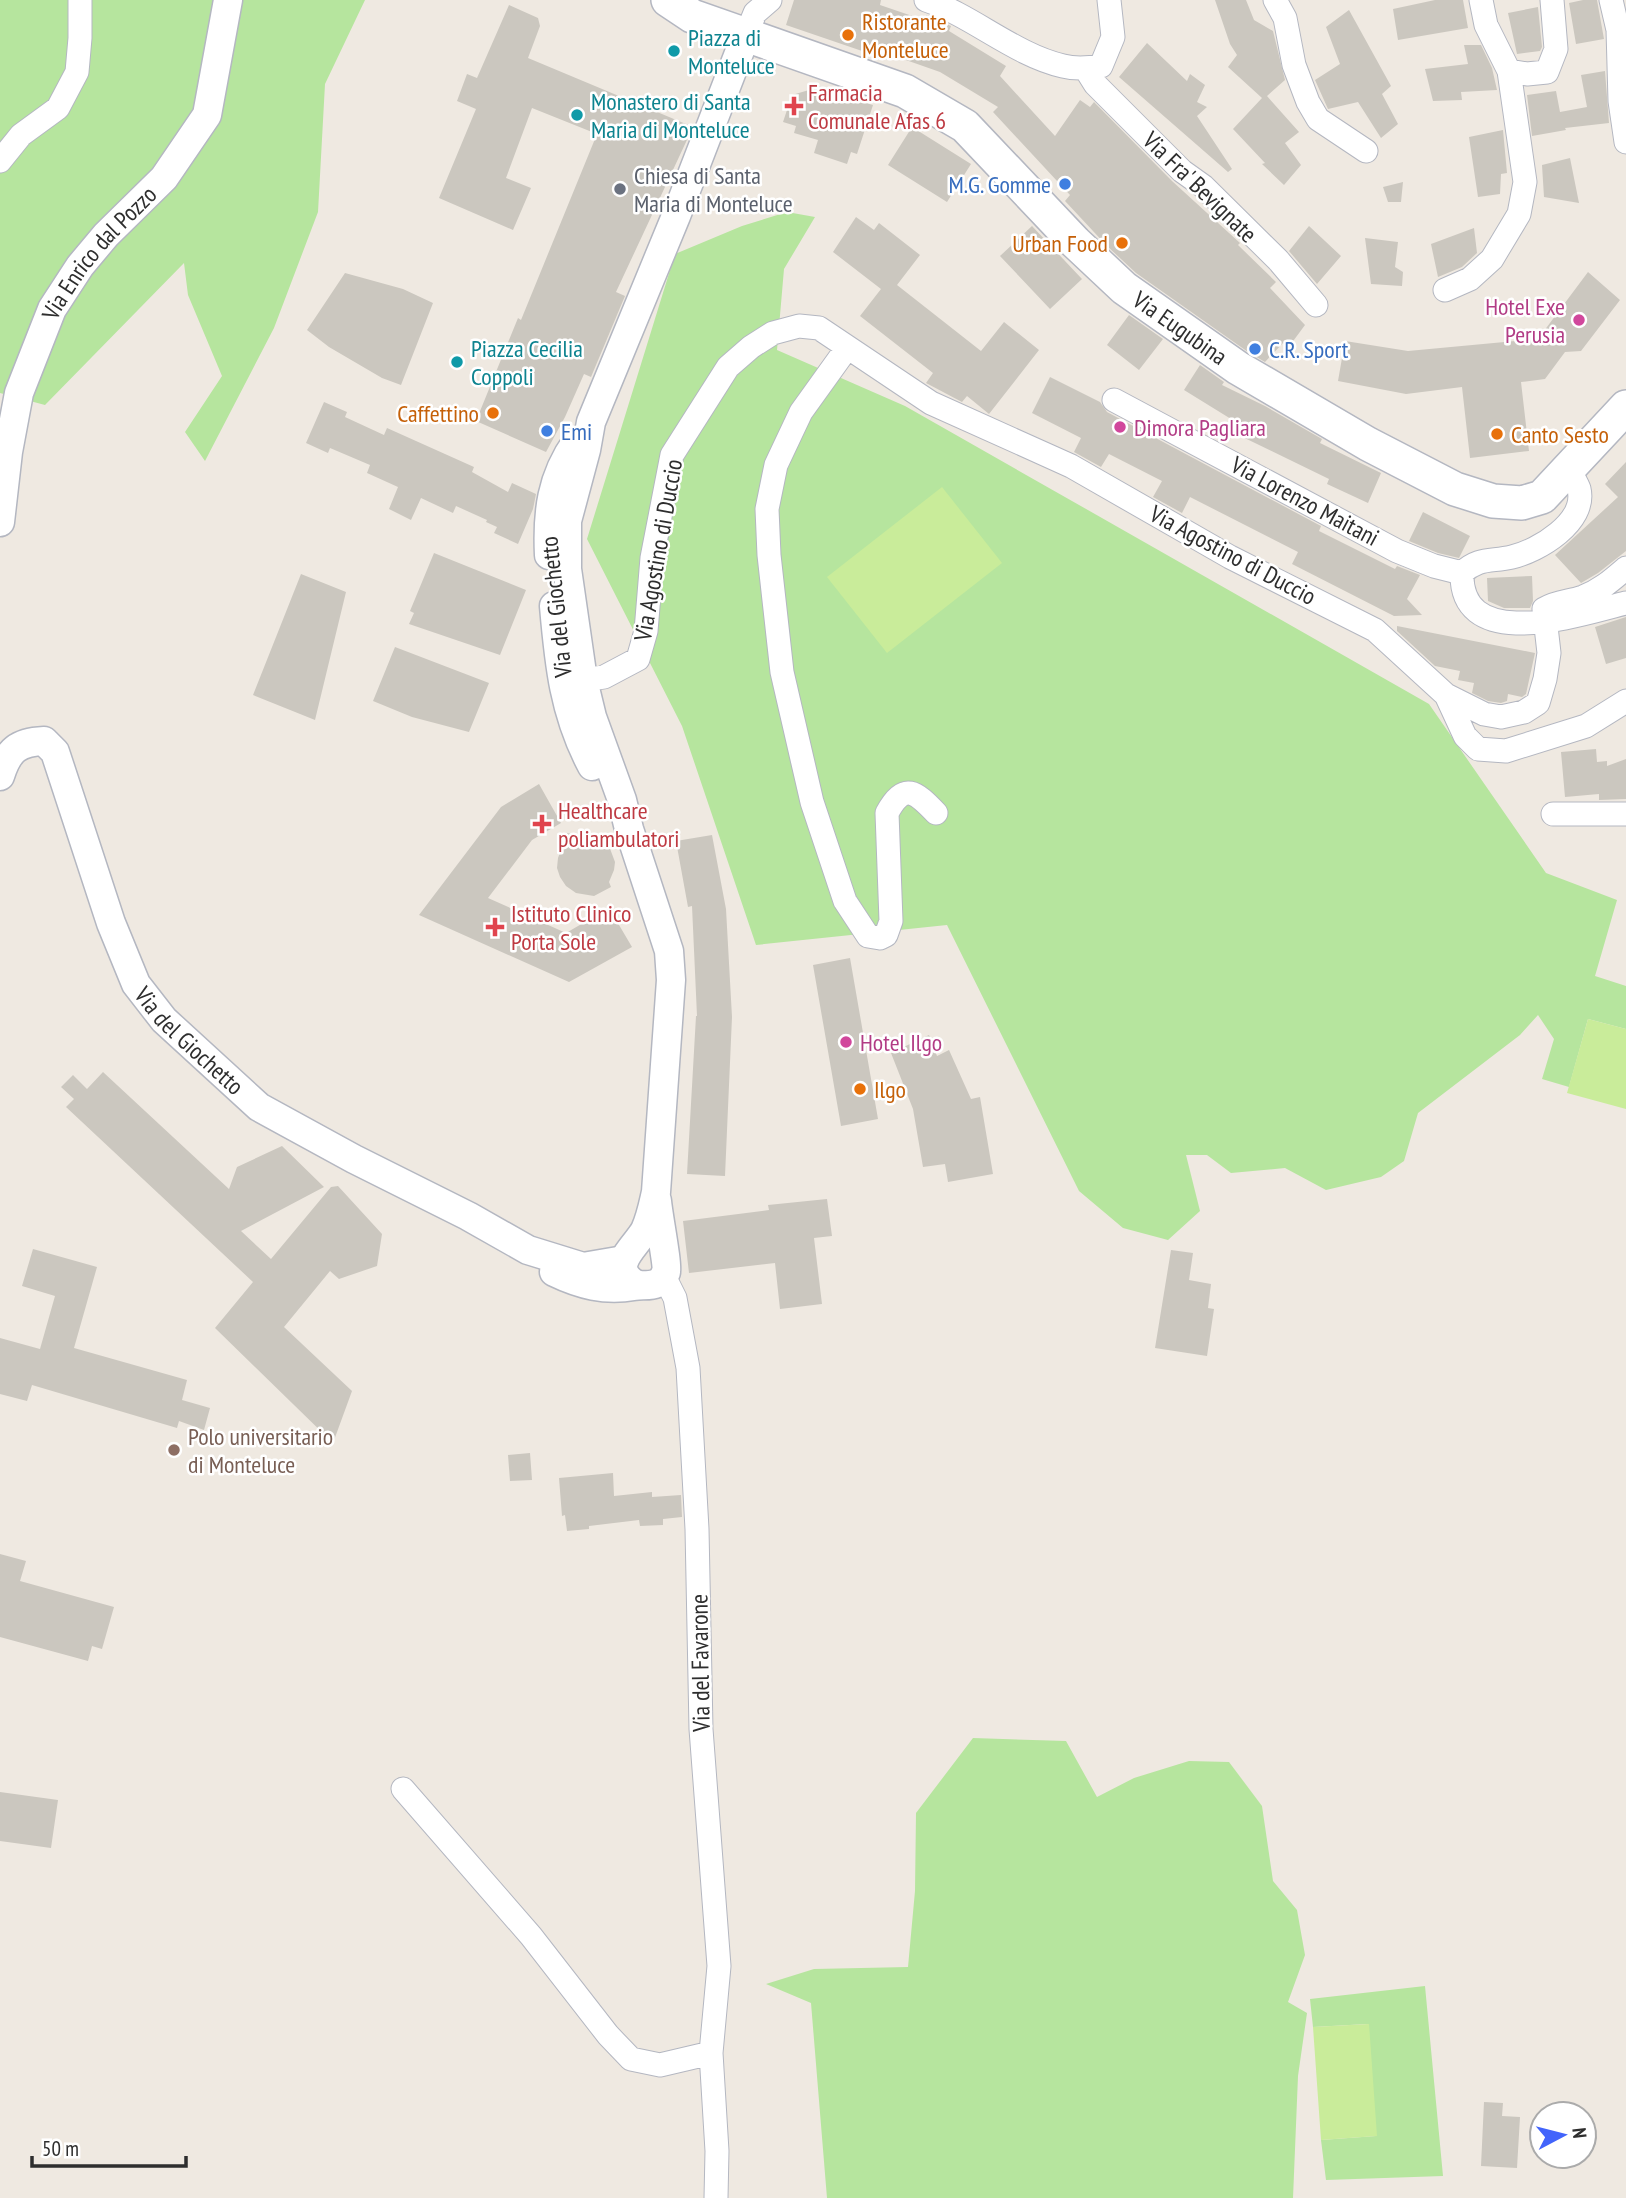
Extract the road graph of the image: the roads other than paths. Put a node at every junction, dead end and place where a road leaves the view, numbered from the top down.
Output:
1 (80, 0) edge
2 (228, 0) edge
3 (668, 0) edge
4 (771, 0) edge
5 (926, 0) edge
6 (1109, 0) edge
7 (1481, 0) edge
8 (1552, 0) edge
9 (1611, 0) edge
10 (1277, 1) edge
11 (746, 35) junction
12 (1085, 68) junction
13 (1509, 71) junction
14 (1626, 142) edge
15 (1366, 151) dead end
16 (0, 161) edge
17 (1445, 290) dead end
18 (1316, 305) dead end
19 (847, 348) junction
20 (1114, 400) dead end
21 (1626, 407) edge
22 (591, 422) junction
23 (4, 455) edge
24 (1569, 469) junction
25 (0, 522) edge
26 (1626, 568) edge
27 (1462, 573) junction
28 (1626, 603) edge
29 (1545, 623) junction
30 (583, 680) junction
31 (1446, 695) junction
32 (1626, 701) edge
33 (0, 775) edge
34 (936, 813) dead end
35 (1553, 814) dead end
36 (1626, 814) edge
37 (629, 828) junction
38 (528, 1250) junction
39 (647, 1258) junction
40 (402, 1789) dead end
41 (711, 2053) junction
42 (716, 2198) edge

1 - 16 street
2 - 23 street, Via Enrico dal Pozzo
3 - 11 main road, Via Eugubina
4 - 11 street
5 - 12 street
6 - 12 street
7 - 13 street
8 - 13 street
9 - 14 street
10 - 15 street
11 - 22 street, Via del Giochetto
11 - 24 main road, Via Eugubina
12 - 18 street, Via Fra' Bevignate
13 - 17 street
19 - 30 street, Via Agostino di Duccio
19 - 31 street, Via Agostino di Duccio
19 - 34 street
20 - 27 street, Via Lorenzo Maitani
21 - 24 main road, Via Eugubina
22 - 30 street, Via del Giochetto
22 - 37 street, Via del Giochetto
23 - 25 street, Via Enrico dal Pozzo
24 - 27 street
26 - 29 street
27 - 29 street
28 - 29 street
29 - 31 street, Via Agostino di Duccio
30 - 37 street, Via del Giochetto
31 - 32 street
33 - 38 street, Via del Giochetto
35 - 36 street
37 - 39 street, Via del Giochetto
38 - 39 street, Via del Giochetto
38 - 39 street, Via del Giochetto
39 - 41 street, Via del Favarone
40 - 41 street
41 - 42 street, Via del Favarone

